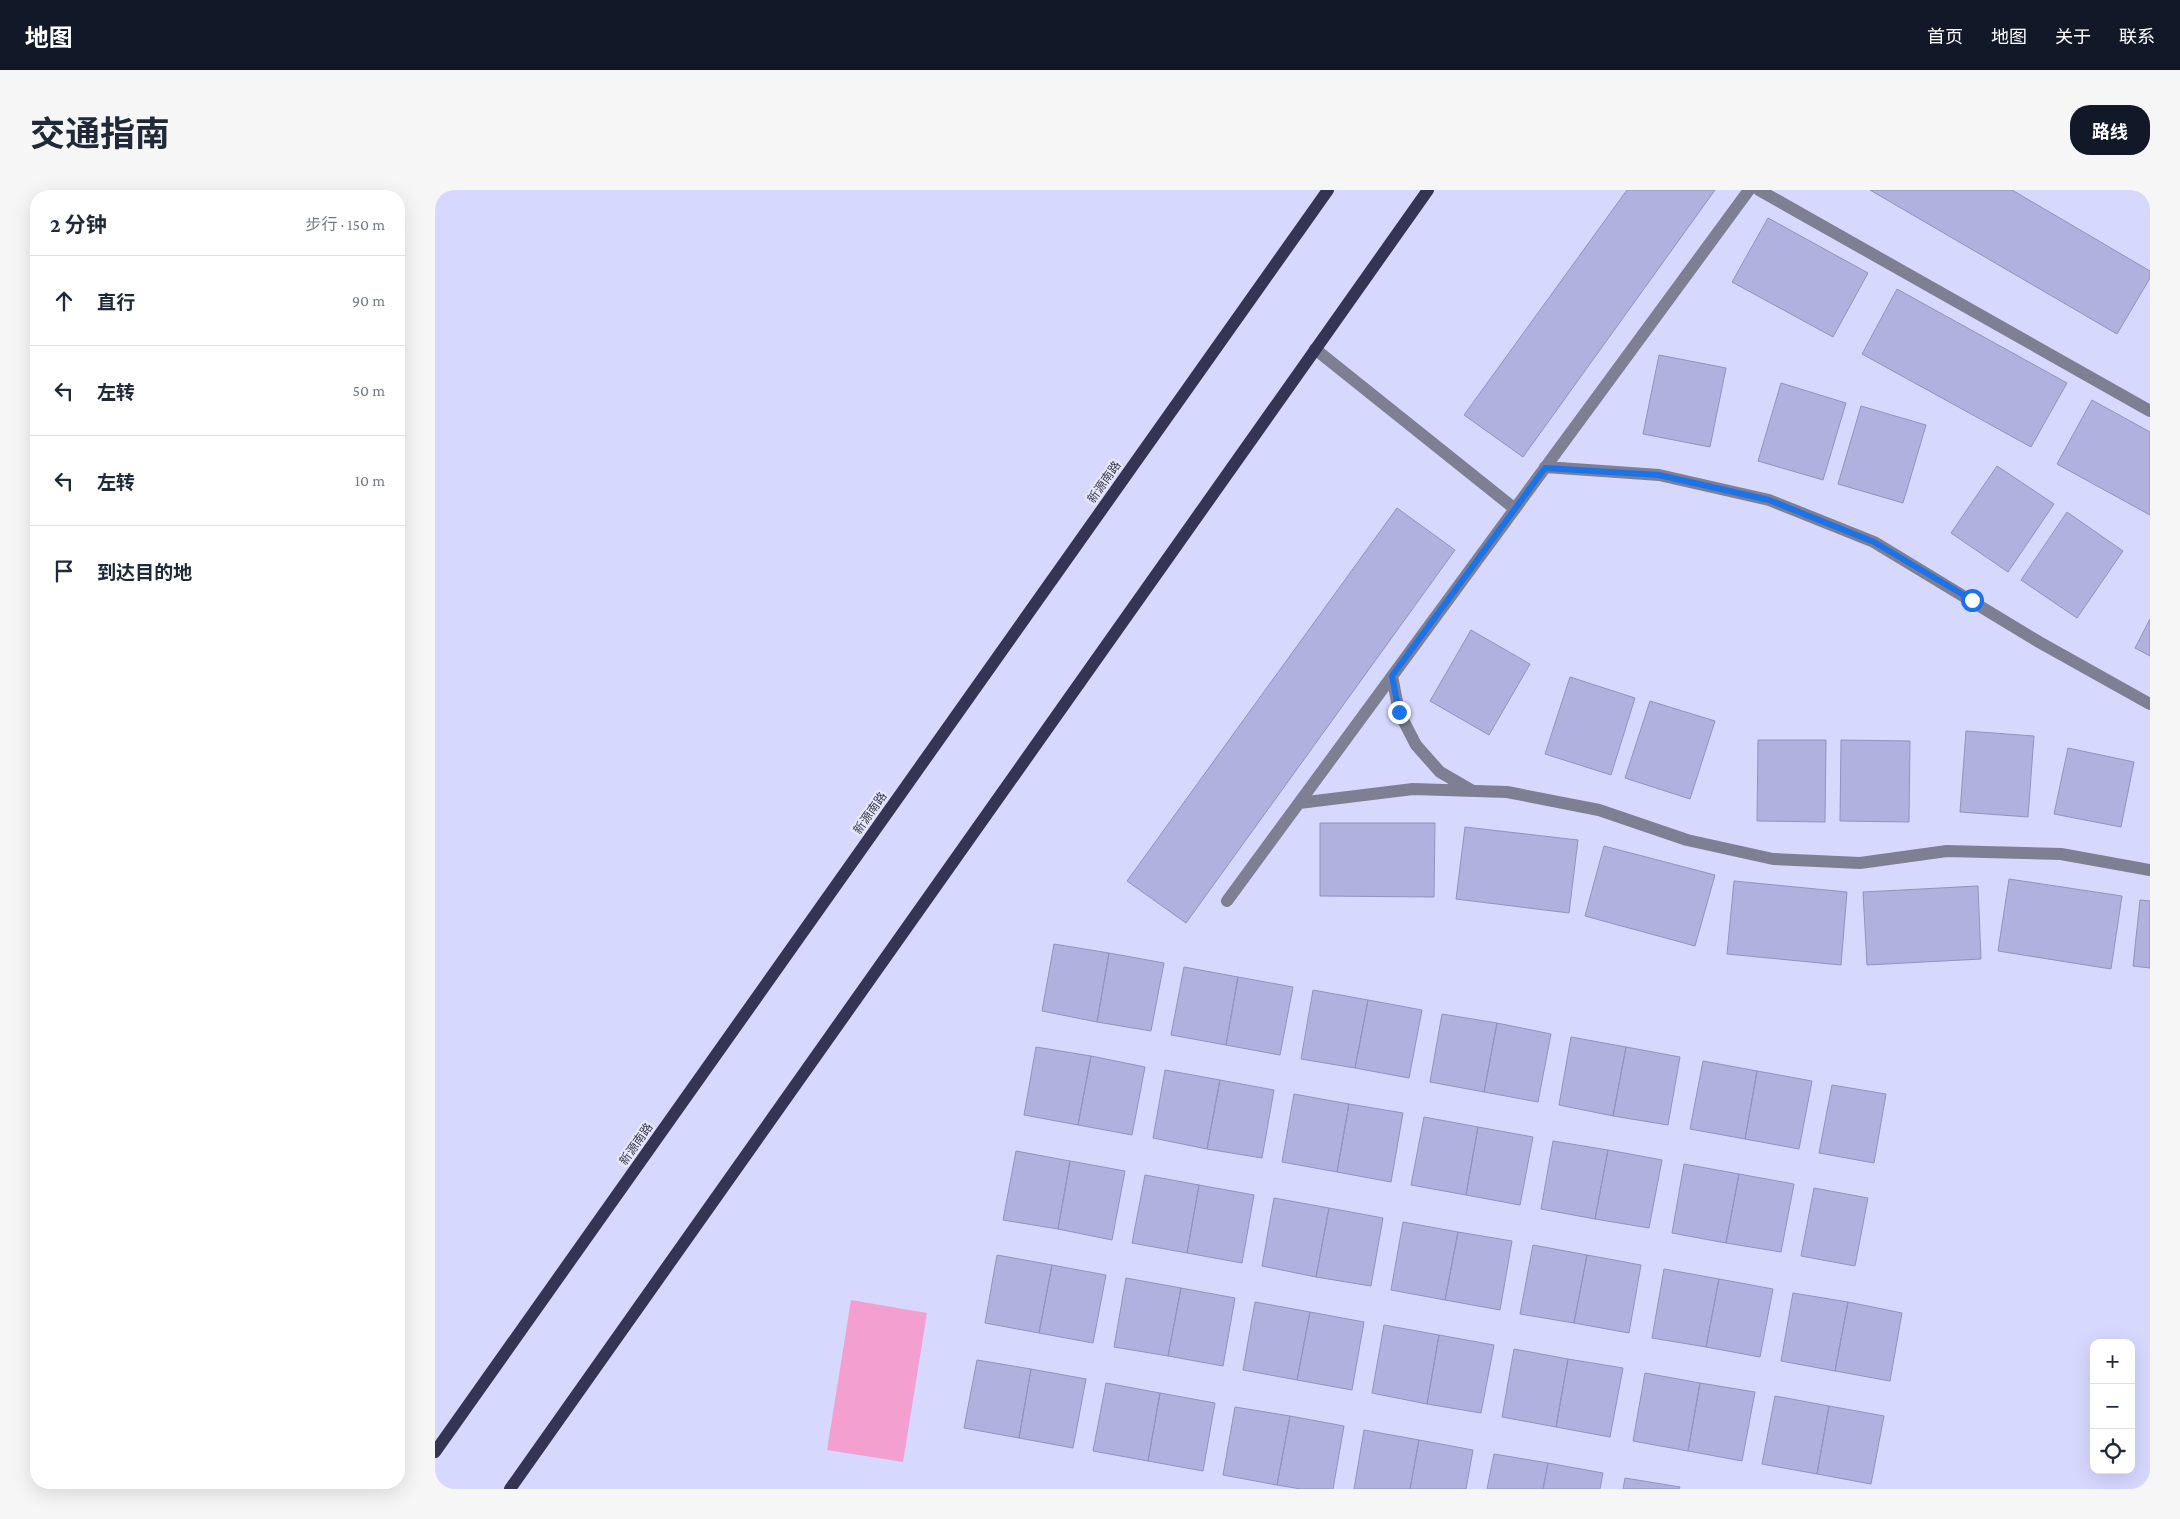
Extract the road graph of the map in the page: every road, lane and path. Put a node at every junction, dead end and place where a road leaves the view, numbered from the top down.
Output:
1 (1328, 190) edge
2 (1427, 190) edge
3 (1749, 190) edge
4 (1759, 190) edge
5 (1315, 349) junction
6 (2150, 411) edge
7 (1545, 468) junction
8 (1515, 509) junction
9 (1392, 676) junction
10 (2150, 704) edge
11 (1472, 790) junction
12 (1299, 803) junction
13 (2150, 870) edge
14 (1227, 901) dead end
15 (435, 1452) edge
16 (510, 1489) edge

1 - 15 main road, 新源南路
2 - 5 main road
3 - 7 lane
4 - 6 lane
5 - 8 lane
5 - 16 main road
7 - 8 lane
7 - 10 lane
8 - 9 lane
9 - 11 lane
9 - 12 lane
11 - 12 lane
11 - 13 lane
12 - 14 lane

